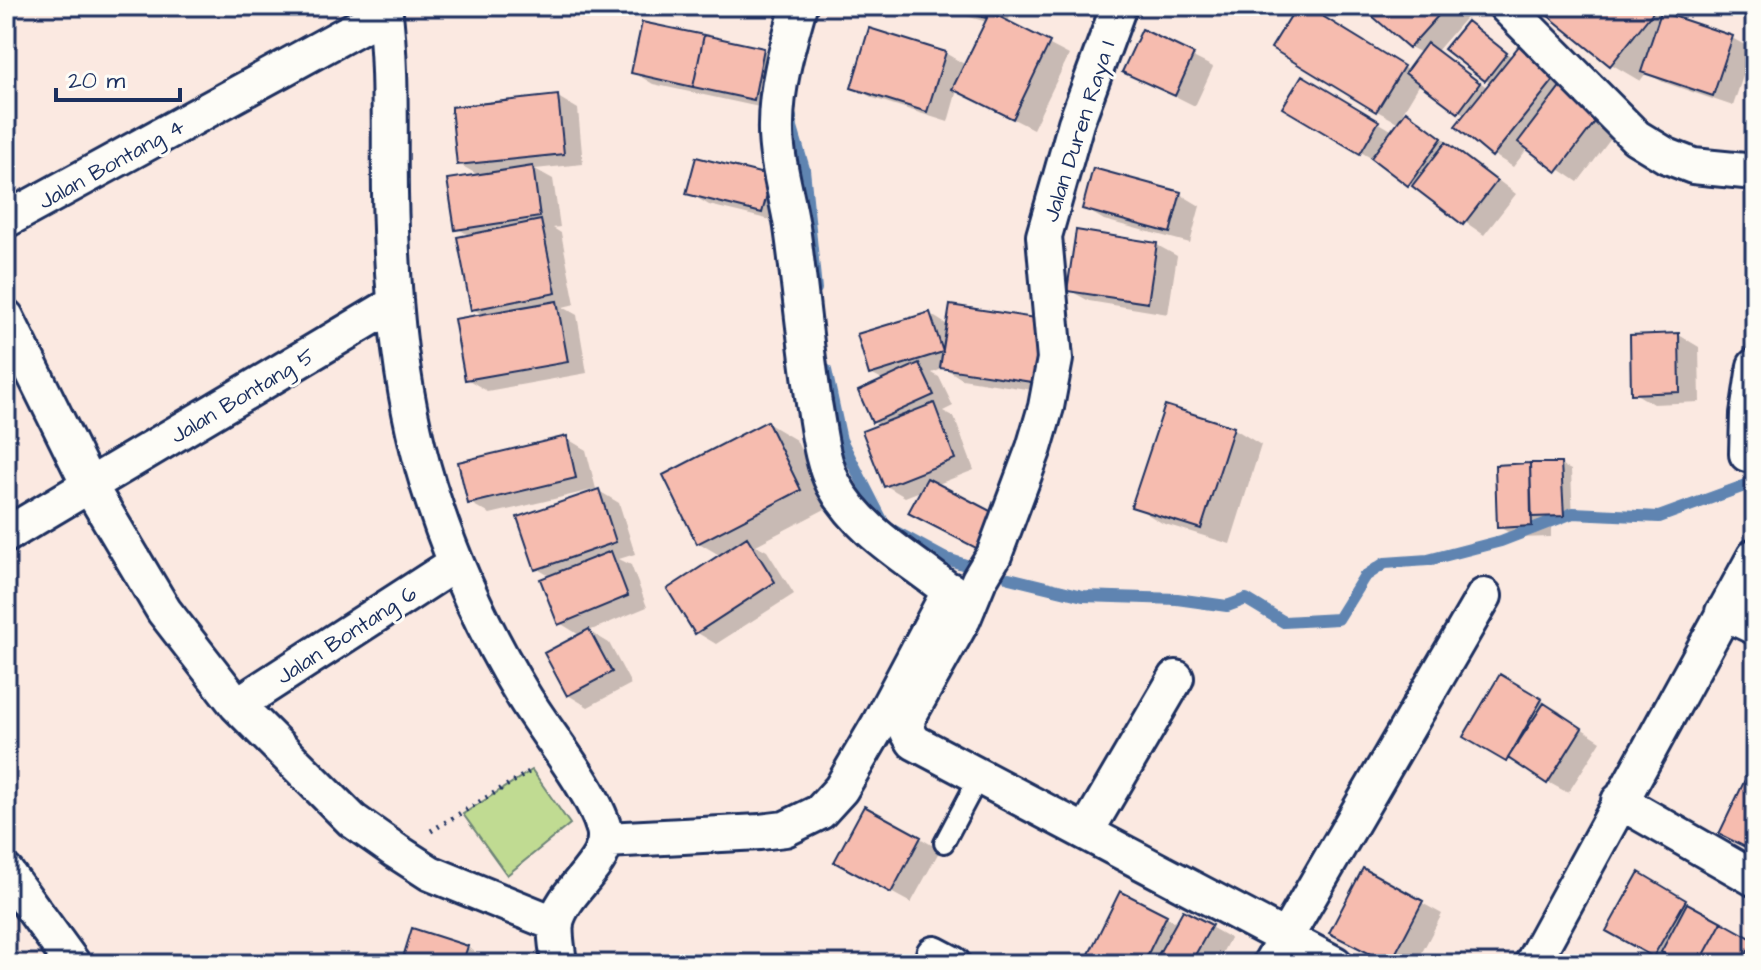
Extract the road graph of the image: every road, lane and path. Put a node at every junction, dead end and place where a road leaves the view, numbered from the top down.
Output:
1 (799, 6) edge
2 (1119, 6) edge
3 (1506, 6) edge
4 (384, 10) edge
5 (1755, 172) edge
6 (6, 220) edge
7 (394, 304) junction
8 (6, 317) edge
9 (1755, 366) edge
10 (1747, 454) dead end
11 (89, 485) junction
12 (6, 535) edge
13 (1755, 556) edge
14 (456, 563) junction
15 (973, 583) junction
16 (1484, 596) dead end
17 (1723, 612) junction
18 (1755, 627) edge
19 (1176, 678) dead end
20 (237, 705) junction
21 (560, 752) junction
22 (979, 777) junction
23 (1619, 801) junction
24 (1086, 832) junction
25 (606, 840) junction
26 (944, 843) dead end
27 (396, 851) junction
28 (6, 872) edge
29 (1755, 879) edge
30 (556, 924) junction
31 (1278, 951) edge
32 (73, 964) edge
33 (559, 964) edge
34 (1335, 964) edge
35 (1532, 964) edge

1 - 15 street
2 - 15 street, Jalan Duren Raya I
3 - 5 street
4 - 6 street, Jalan Bontang 4
4 - 7 street
7 - 11 street, Jalan Bontang 5
7 - 14 street
8 - 11 street
9 - 10 street
11 - 12 street, Jalan Bontang 5
11 - 20 street
13 - 17 street
14 - 20 street, Jalan Bontang 6
14 - 21 street
15 - 22 street
15 - 25 street
16 - 31 street
17 - 18 street
17 - 23 street
19 - 24 street
20 - 27 street
21 - 25 street
21 - 27 path
22 - 24 street
22 - 26 lane
23 - 29 street
23 - 35 street
24 - 31 street
25 - 30 street
27 - 30 street
28 - 32 street
30 - 33 street
31 - 34 street

